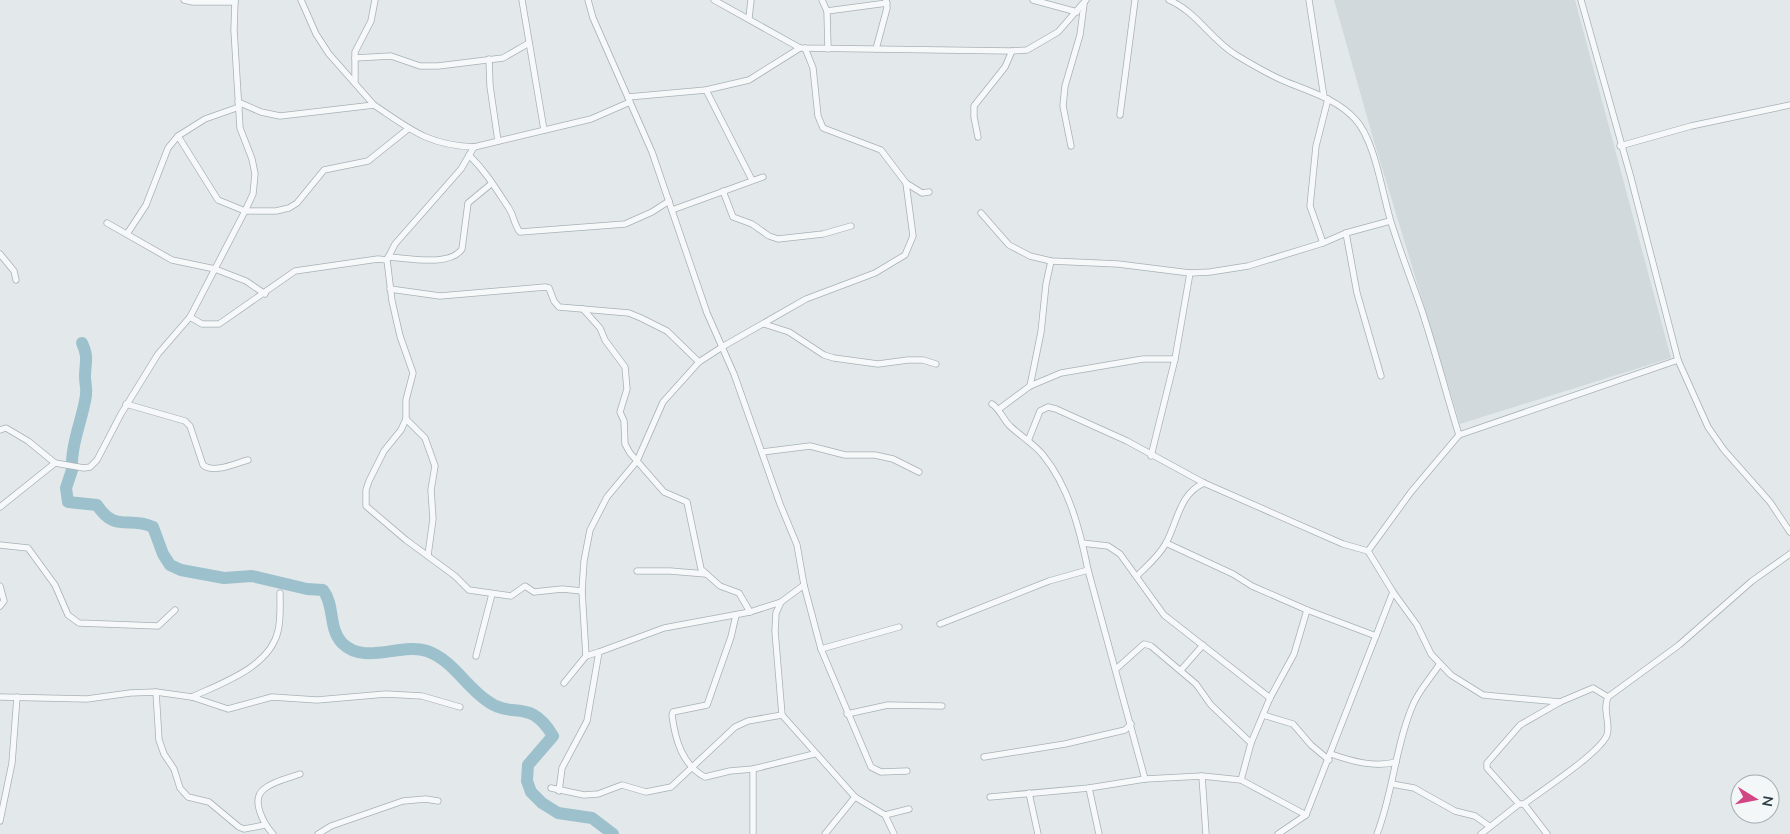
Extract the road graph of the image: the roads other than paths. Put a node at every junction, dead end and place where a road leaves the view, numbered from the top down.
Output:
1 (184, 0) edge
2 (301, 0) edge
3 (375, 0) edge
4 (522, 0) edge
5 (588, 0) edge
6 (714, 0) edge
7 (750, 0) edge
8 (822, 0) edge
9 (1033, 0) edge
10 (1135, 0) edge
11 (1169, 0) edge
12 (1308, 0) edge
13 (1581, 0) edge
14 (235, 1) edge
15 (886, 2) edge
16 (1085, 2) edge
17 (827, 11) junction
18 (1077, 12) junction
19 (748, 18) junction
20 (529, 43) junction
21 (803, 48) junction
22 (828, 48) junction
23 (876, 49) junction
24 (1012, 51) junction
25 (355, 58) junction
26 (489, 60) junction
27 (355, 82) junction
28 (706, 90) junction
29 (1326, 98) junction
30 (629, 99) junction
31 (239, 105) junction
32 (374, 105) junction
33 (1790, 105) edge
34 (1120, 115) dead end
35 (408, 129) junction
36 (544, 130) junction
37 (178, 136) junction
38 (978, 137) dead end
39 (498, 141) junction
40 (474, 146) junction
41 (1071, 146) dead end
42 (1620, 146) junction
43 (469, 155) junction
44 (764, 177) dead end
45 (752, 180) junction
46 (906, 183) junction
47 (491, 184) junction
48 (722, 191) junction
49 (929, 192) dead end
50 (669, 201) junction
51 (672, 210) junction
52 (245, 212) junction
53 (981, 213) dead end
54 (1390, 221) junction
55 (107, 223) dead end
56 (852, 226) dead end
57 (1346, 233) junction
58 (127, 234) junction
59 (1323, 243) junction
60 (0, 254) edge
61 (388, 259) junction
62 (1051, 261) junction
63 (215, 269) junction
64 (1190, 273) junction
65 (16, 280) dead end
66 (390, 289) junction
67 (265, 294) junction
68 (584, 309) junction
69 (190, 316) junction
70 (764, 324) junction
71 (722, 347) junction
72 (1175, 359) junction
73 (1678, 360) junction
74 (700, 362) junction
75 (936, 364) dead end
76 (1381, 376) dead end
77 (1030, 386) junction
78 (126, 404) junction
79 (992, 404) dead end
80 (999, 409) junction
81 (406, 419) junction
82 (0, 430) edge
83 (1459, 435) junction
84 (1028, 441) junction
85 (762, 452) junction
86 (1151, 456) junction
87 (248, 460) dead end
88 (637, 461) junction
89 (56, 463) junction
90 (919, 472) dead end
91 (1204, 483) junction
92 (0, 507) edge
93 (1790, 532) edge
94 (1082, 543) junction
95 (1166, 543) junction
96 (0, 545) edge
97 (1368, 551) junction
98 (1790, 554) edge
99 (428, 555) junction
100 (1088, 570) junction
101 (637, 571) dead end
102 (706, 574) junction
103 (1138, 575) junction
104 (804, 585) junction
105 (0, 586) edge
106 (582, 591) junction
107 (280, 592) dead end
108 (1393, 592) junction
109 (492, 594) junction
110 (781, 602) junction
111 (0, 606) edge
112 (175, 610) dead end
113 (1307, 610) junction
114 (750, 612) junction
115 (736, 615) junction
116 (940, 624) dead end
117 (899, 627) dead end
118 (1376, 636) junction
119 (1203, 645) junction
120 (822, 649) junction
121 (599, 652) junction
122 (476, 656) dead end
123 (586, 656) junction
124 (1439, 665) junction
125 (1116, 669) junction
126 (1181, 670) junction
127 (564, 683) dead end
128 (156, 692) junction
129 (0, 697) edge
130 (16, 697) junction
131 (192, 697) junction
132 (1608, 697) junction
133 (1270, 698) junction
134 (1560, 702) junction
135 (942, 706) dead end
136 (460, 707) dead end
137 (848, 714) junction
138 (782, 715) junction
139 (1263, 715) junction
140 (1132, 724) junction
141 (1125, 730) junction
142 (1134, 734) junction
143 (1251, 743) junction
144 (814, 754) junction
145 (984, 757) dead end
146 (1330, 757) junction
147 (1396, 762) junction
148 (692, 768) junction
149 (753, 769) junction
150 (907, 771) dead end
151 (300, 774) dead end
152 (1202, 776) junction
153 (1146, 779) junction
154 (1241, 780) junction
155 (1392, 784) junction
156 (551, 788) dead end
157 (1089, 788) junction
158 (559, 790) junction
159 (1029, 793) junction
160 (990, 797) dead end
161 (855, 798) junction
162 (438, 800) dead end
163 (1521, 804) junction
164 (909, 809) dead end
165 (885, 815) junction
166 (1306, 815) junction
167 (0, 820) edge
168 (265, 825) junction
169 (1489, 826) junction
170 (273, 834) edge
171 (318, 834) edge
172 (753, 834) edge
173 (826, 834) edge
174 (894, 834) edge
175 (1038, 834) edge
176 (1098, 834) edge
177 (1206, 834) edge
178 (1278, 834) edge
179 (1376, 834) edge
180 (1481, 834) edge
181 (1547, 834) edge

1 - 14 street
2 - 27 street
3 - 25 street
4 - 20 street
5 - 30 street
6 - 19 street
7 - 19 street
8 - 17 street
9 - 18 street
10 - 34 street
11 - 29 street
12 - 29 street
13 - 42 street
14 - 31 street
15 - 17 street
15 - 23 street
16 - 18 street
16 - 41 street
17 - 22 street
18 - 24 street
19 - 21 street
20 - 26 street
20 - 36 street
21 - 22 street
21 - 28 street
21 - 46 street
22 - 23 street
23 - 24 street
24 - 38 street
25 - 26 street
25 - 27 street
26 - 39 street
27 - 32 street
28 - 30 street
28 - 45 street
29 - 54 street
29 - 59 street
30 - 36 street
30 - 50 street
31 - 32 street
31 - 37 street
31 - 52 street
32 - 35 street
33 - 42 street
35 - 40 street
35 - 52 street
36 - 39 street
37 - 52 street
37 - 58 street
39 - 40 street
40 - 43 street
42 - 73 street
43 - 47 street
43 - 61 street
44 - 45 street
45 - 48 street
46 - 49 street
46 - 70 street
47 - 50 street
47 - 61 street
48 - 51 street
48 - 56 street
50 - 51 street
51 - 71 street
52 - 63 street
53 - 62 street
54 - 57 street
54 - 83 street
55 - 58 street
57 - 59 street
57 - 76 street
58 - 63 street
59 - 64 street
60 - 65 street
61 - 66 street
61 - 67 street
62 - 64 street
62 - 77 street
63 - 67 street
63 - 69 street
64 - 72 street
66 - 68 street
66 - 81 street
67 - 69 street
68 - 74 street
68 - 88 street
69 - 78 street
70 - 71 street
70 - 75 street
71 - 74 street
71 - 85 street
72 - 77 street
72 - 86 street
73 - 83 street
73 - 93 street
74 - 88 street
77 - 80 street
78 - 87 street
78 - 89 street
79 - 80 street
80 - 84 street
81 - 99 street
81 - 99 street
82 - 89 street
83 - 97 street
84 - 86 street
84 - 94 street
85 - 90 street
85 - 104 street
86 - 91 street
88 - 102 street
88 - 106 street
89 - 92 street
91 - 95 street
91 - 97 street
94 - 100 street
94 - 103 street
95 - 103 street
95 - 113 street
96 - 112 street
97 - 108 street
98 - 132 street
99 - 109 street
100 - 116 street
100 - 125 street
101 - 102 street
102 - 114 street
103 - 119 street
104 - 110 street
104 - 120 street
105 - 111 street
106 - 109 street
106 - 123 street
107 - 131 street
108 - 118 street
108 - 124 street
109 - 122 street
110 - 114 street
110 - 138 street
113 - 118 street
113 - 133 street
114 - 115 street
115 - 121 street
115 - 148 street
117 - 120 street
118 - 146 street
119 - 126 street
119 - 133 street
120 - 137 street
121 - 123 street
121 - 158 street
123 - 127 street
124 - 134 street
124 - 147 street
125 - 126 street
125 - 140 street
126 - 143 street
128 - 130 street
128 - 131 street
128 - 168 street
129 - 130 street
130 - 167 street
131 - 136 street
132 - 134 street
132 - 163 street
133 - 139 street
134 - 163 street
135 - 137 street
137 - 150 street
138 - 144 street
138 - 148 street
139 - 143 street
139 - 146 street
140 - 141 street
140 - 142 street
141 - 142 street
141 - 145 street
142 - 153 street
143 - 154 street
144 - 149 street
144 - 161 street
146 - 147 street
146 - 166 street
147 - 155 street
148 - 149 street
148 - 158 street
149 - 172 street
151 - 168 street
152 - 153 street
152 - 154 street
152 - 177 street
153 - 157 street
154 - 166 street
155 - 169 street
155 - 179 street
156 - 158 street
157 - 159 street
157 - 176 street
159 - 160 street
159 - 175 street
161 - 165 street
161 - 173 street
162 - 171 street
163 - 169 street
163 - 181 street
164 - 165 street
165 - 174 street
166 - 178 street
168 - 170 street
169 - 180 street

